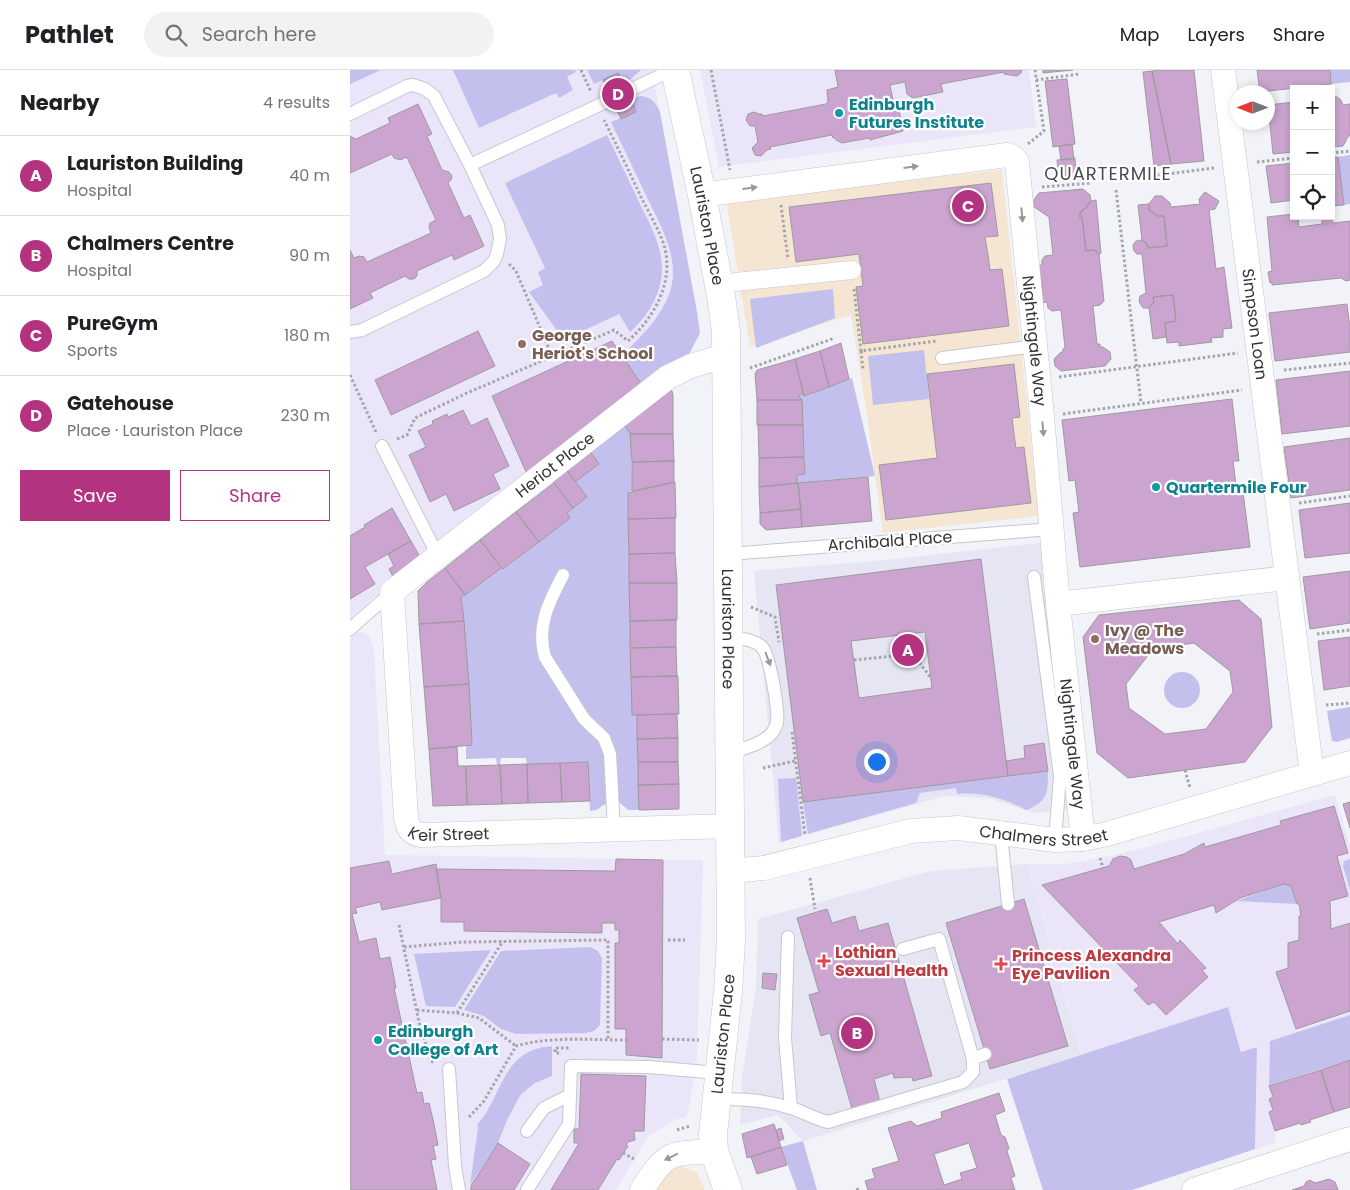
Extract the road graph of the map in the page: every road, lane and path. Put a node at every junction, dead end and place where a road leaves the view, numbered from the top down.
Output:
1 (581, 70) edge
2 (674, 70) edge
3 (711, 70) edge
4 (1035, 70) edge
5 (1223, 70) edge
6 (1078, 74) dead end
7 (1036, 80) junction
8 (628, 91) dead end
9 (610, 100) dead end
10 (597, 106) junction
11 (350, 114) edge
12 (1350, 151) edge
13 (1335, 153) edge
14 (1013, 157) junction
15 (1290, 158) edge
16 (1252, 163) dead end
17 (470, 165) junction
18 (1218, 167) dead end
19 (1152, 176) dead end
20 (1091, 183) dead end
21 (778, 185) junction
22 (1020, 189) junction
23 (734, 190) junction
24 (1116, 190) dead end
25 (702, 194) junction
26 (852, 270) joint
27 (516, 271) dead end
28 (790, 277) junction
29 (734, 282) dead end
30 (350, 332) edge
31 (835, 338) dead end
32 (926, 342) dead end
33 (1035, 346) junction
34 (861, 351) junction
35 (1240, 353) dead end
36 (727, 355) junction
37 (552, 356) junction
38 (942, 358) dead end
39 (1350, 363) edge
40 (758, 365) dead end
41 (1137, 368) junction
42 (863, 370) dead end
43 (1275, 370) dead end
44 (350, 375) edge
45 (1038, 380) junction
46 (1245, 390) dead end
47 (1141, 403) junction
48 (1042, 416) junction
49 (382, 446) junction
50 (1350, 496) edge
51 (1298, 504) dead end
52 (1052, 529) junction
53 (728, 554) junction
54 (438, 556) junction
55 (563, 575) dead end
56 (1034, 577) dead end
57 (1287, 578) junction
58 (392, 592) junction
59 (1058, 604) junction
60 (350, 629) edge
61 (1350, 630) edge
62 (1317, 634) dead end
63 (729, 638) junction
64 (854, 660) dead end
65 (931, 678) dead end
66 (1350, 703) edge
67 (1326, 705) dead end
68 (790, 724) dead end
69 (730, 753) junction
70 (795, 761) junction
71 (1350, 763) edge
72 (763, 768) dead end
73 (1312, 774) junction
74 (731, 826) junction
75 (614, 829) junction
76 (1001, 834) junction
77 (1084, 839) junction
78 (1055, 840) junction
79 (806, 848) junction
80 (731, 871) junction
81 (1008, 904) dead end
82 (815, 909) dead end
83 (399, 925) dead end
84 (788, 937) dead end
85 (668, 940) dead end
86 (685, 940) dead end
87 (503, 941) junction
88 (404, 946) junction
89 (903, 950) dead end
90 (417, 1010) junction
91 (456, 1013) junction
92 (662, 1039) dead end
93 (608, 1040) junction
94 (626, 1040) dead end
95 (722, 1041) junction
96 (516, 1046) junction
97 (449, 1070) joint
98 (717, 1086) junction
99 (570, 1095) junction
100 (791, 1108) junction
101 (452, 1122) junction
102 (527, 1132) dead end
103 (1350, 1138) edge
104 (714, 1151) junction
105 (459, 1190) edge
106 (527, 1190) edge
107 (642, 1190) edge
108 (728, 1190) edge
109 (1194, 1190) edge

1 - 10 path
2 - 8 lane
2 - 25 street, Lauriston Place
3 - 23 path
4 - 7 path
5 - 57 street, Simpson Loan
6 - 7 path
7 - 14 path
9 - 10 lane
10 - 17 lane
10 - 37 path
11 - 17 lane
12 - 13 path
21 -> 14 street
14 - 22 street, Nightingale Way
15 - 16 path
17 - 30 lane
18 - 19 path
20 - 22 path
23 -> 21 street
21 - 28 path
22 -> 33 street, Nightingale Way
23 - 25 street
24 - 41 path
25 - 36 street, Lauriston Place
26 - 28 street
26 - 34 path
27 - 37 path
28 - 29 street
31 - 40 path
32 - 34 path
33 - 38 lane
33 - 45 street, Nightingale Way
34 - 42 path
35 - 41 path
36 - 53 street, Lauriston Place
36 - 54 street, Heriot Place
37 - 49 path
39 - 43 path
41 - 45 path
41 - 47 path
44 - 49 path
45 - 48 street, Nightingale Way
46 - 47 path
47 - 48 path
48 -> 52 street, Nightingale Way
49 - 54 lane
50 - 51 path
52 - 53 lane, Archibald Place
52 - 59 street, Nightingale Way
53 - 63 street, Lauriston Place
54 - 58 street, Heriot Place
55 - 75 lane
56 - 78 lane
57 - 59 street
57 - 73 street, Simpson Loan
58 - 60 lane
58 - 75 street, Keir Street
59 - 77 street, Nightingale Way
61 - 62 path
63 - 69 street, Lauriston Place
63 -> 69 lane
64 - 65 path
66 - 67 path
68 - 70 path
69 - 74 street, Lauriston Place
70 - 72 path
70 - 79 path
71 - 73 street, Chalmers Street
73 - 77 street, Chalmers Street
74 - 75 street, Keir Street
74 - 80 street, Lauriston Place
76 - 78 street, Chalmers Street
76 - 79 street, Chalmers Street
76 - 81 lane
77 - 78 street, Chalmers Street
79 - 80 street, Chalmers Street
79 - 82 path
80 - 95 street, Lauriston Place
83 - 88 path
84 - 100 lane
85 - 86 path
87 - 88 path
87 - 91 path
87 - 93 path
88 - 90 path
89 - 100 lane
90 - 91 path
90 - 97 path
91 - 96 path
92 - 95 path
93 - 94 path
93 - 96 path
95 - 98 street, Lauriston Place
96 - 101 path
97 - 101 lane
98 - 99 lane
98 - 100 lane
98 - 104 street, Lauriston Place
99 - 102 lane
99 - 106 lane
101 - 105 lane
103 - 109 street
104 -> 107 street
104 - 108 street, Lauriston Place

